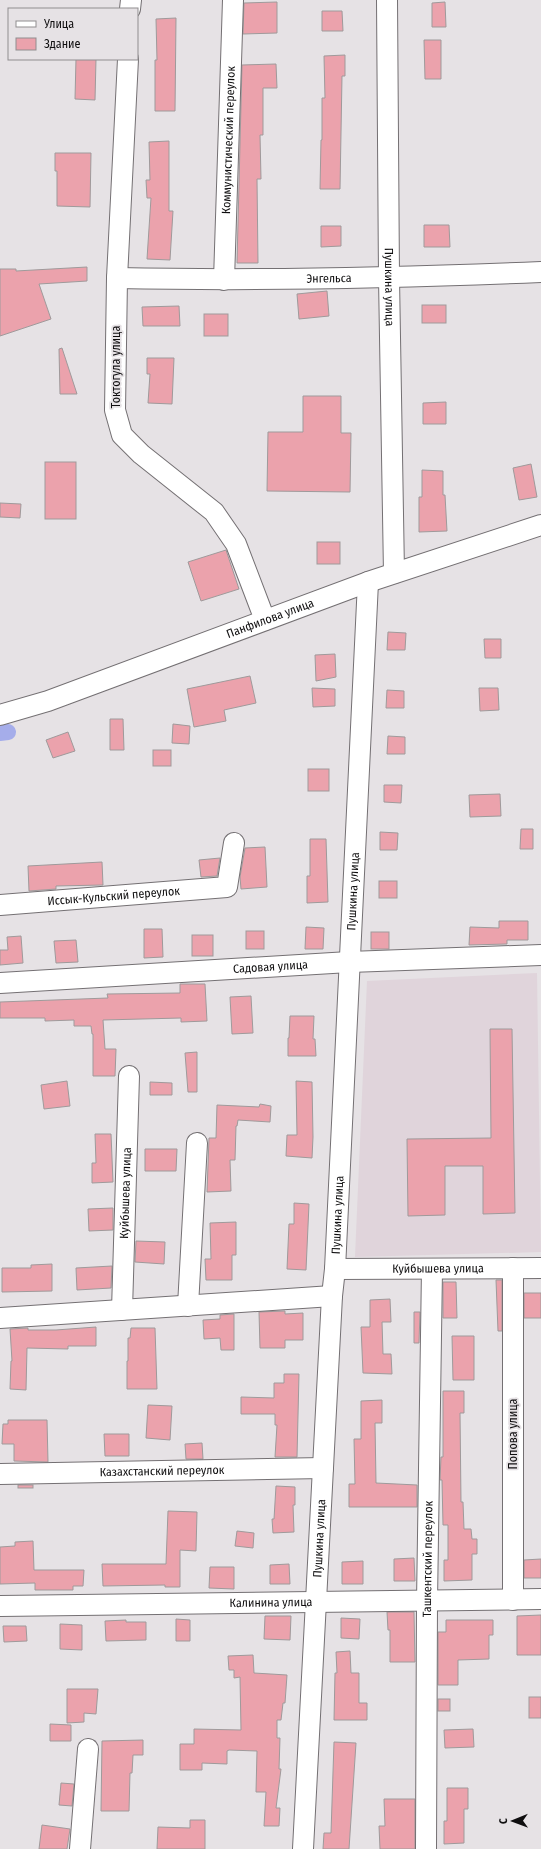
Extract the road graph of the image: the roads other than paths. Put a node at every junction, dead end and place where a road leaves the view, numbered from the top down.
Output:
1 (233, 0) edge
2 (387, 0) edge
3 (128, 60) edge
4 (541, 272) edge
5 (117, 278) junction
6 (389, 278) junction
7 (224, 280) junction
8 (541, 525) edge
9 (394, 573) junction
10 (368, 582) junction
11 (265, 620) junction
12 (0, 715) edge
13 (234, 843) dead end
14 (0, 905) edge
15 (541, 955) edge
16 (349, 962) junction
17 (0, 983) edge
18 (129, 1076) dead end
19 (197, 1143) dead end
20 (513, 1268) junction
21 (541, 1268) edge
22 (335, 1269) junction
23 (432, 1269) junction
24 (332, 1296) junction
25 (188, 1306) junction
26 (122, 1310) junction
27 (0, 1318) edge
28 (323, 1468) junction
29 (0, 1474) edge
30 (541, 1599) edge
31 (514, 1600) junction
32 (427, 1602) junction
33 (316, 1604) junction
34 (0, 1606) edge
35 (88, 1749) dead end
36 (80, 1849) edge
37 (303, 1849) edge
38 (426, 1849) edge

1 - 7 street, Коммунистический переулок
2 - 6 street, Пушкина улица
3 - 5 street, Токтогула улица
4 - 6 street, Энгельса
5 - 7 street, Энгельса
5 - 11 street, Токтогула улица
6 - 7 street, Энгельса
6 - 9 street, Пушкина улица
8 - 9 street, Панфилова улица
9 - 10 street, Панфилова улица
10 - 11 street, Панфилова улица
10 - 16 street, Пушкина улица
11 - 12 street, Панфилова улица
13 - 14 street, Иссык-Кульский переулок
15 - 16 street, Садовая улица
16 - 17 street, Садовая улица
16 - 22 street, Пушкина улица
18 - 26 street, Куйбышева улица
19 - 25 street
20 - 21 street, Куйбышева улица
20 - 23 street, Куйбышева улица
20 - 31 street, Попова улица
22 - 23 street, Куйбышева улица
22 - 24 street, Пушкина улица
23 - 32 street, Ташкентский переулок
24 - 25 street
24 - 28 street, Пушкина улица
25 - 26 street
26 - 27 street
28 - 29 street, Казахстанский переулок
28 - 33 street, Пушкина улица
30 - 31 street, Калинина улица
31 - 32 street, Калинина улица
32 - 33 street, Калинина улица
32 - 38 street, Ташкентский переулок
33 - 34 street, Калинина улица
33 - 37 street, Пушкина улица
35 - 36 street

